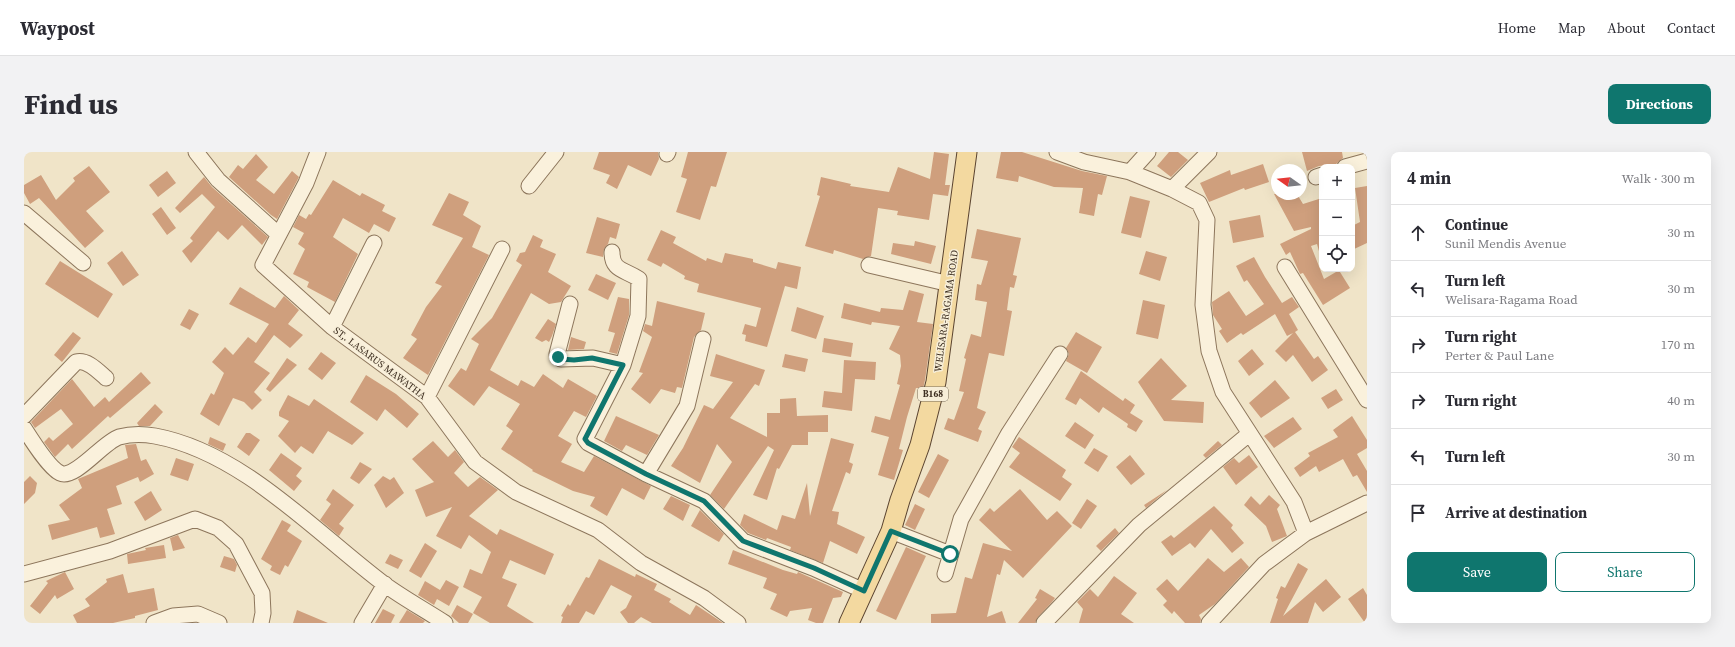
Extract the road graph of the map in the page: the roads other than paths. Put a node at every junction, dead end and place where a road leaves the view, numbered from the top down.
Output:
1 (196, 152) edge
2 (318, 152) edge
3 (556, 152) edge
4 (967, 152) edge
5 (1056, 152) edge
6 (1148, 152) edge
7 (1209, 152) edge
8 (1087, 157) edge
9 (1361, 158) edge
10 (1350, 164) edge
11 (1130, 172) junction
12 (529, 186) dead end
13 (1172, 189) junction
14 (24, 213) edge
15 (278, 234) junction
16 (374, 243) dead end
17 (502, 249) dead end
18 (612, 252) dead end
19 (83, 263) dead end
20 (868, 265) dead end
21 (1285, 266) dead end
22 (950, 284) junction
23 (570, 304) dead end
24 (332, 327) junction
25 (703, 338) dead end
26 (1060, 354) dead end
27 (623, 365) junction
28 (106, 378) dead end
29 (427, 397) junction
30 (1367, 400) edge
31 (24, 416) edge
32 (24, 428) edge
33 (1249, 434) junction
34 (646, 474) junction
35 (1367, 502) edge
36 (891, 531) junction
37 (1306, 533) junction
38 (950, 554) junction
39 (24, 574) edge
40 (945, 574) dead end
41 (385, 584) junction
42 (864, 591) junction
43 (196, 618) edge
44 (154, 623) edge
45 (219, 623) edge
46 (261, 623) edge
47 (362, 623) edge
48 (445, 623) edge
49 (738, 623) edge
50 (849, 623) edge
51 (1044, 623) edge
52 (1209, 623) edge

1 - 15 street
2 - 15 street, ST,. LASARUS MAWATHA
3 - 12 street
4 - 22 main road, WELISARA-RAGAMA ROAD / B168
5 - 8 street
6 - 11 street
7 - 13 street
8 - 11 street
9 - 10 street
11 - 13 street
13 - 33 street
14 - 19 street
15 - 24 street, ST,. LASARUS MAWATHA
16 - 24 street
17 - 29 street
18 - 27 street
20 - 22 street
21 - 30 street
22 - 36 main road, WELISARA-RAGAMA ROAD / B168
23 - 27 street
24 - 29 street, ST,. LASARUS MAWATHA
25 - 34 street
26 - 38 street
27 - 34 street
28 - 31 street
29 - 49 street, ST,. LASARUS MAWATHA
32 - 41 street
33 - 37 street
33 - 51 street
34 - 42 street
35 - 37 street
36 - 38 street
36 - 42 main road, WELISARA-RAGAMA ROAD / B168
37 - 52 street
38 - 40 street
39 - 46 street
41 - 47 street
41 - 48 street
42 - 50 main road, WELISARA-RAGAMA ROAD / B168
43 - 44 street
43 - 45 street

